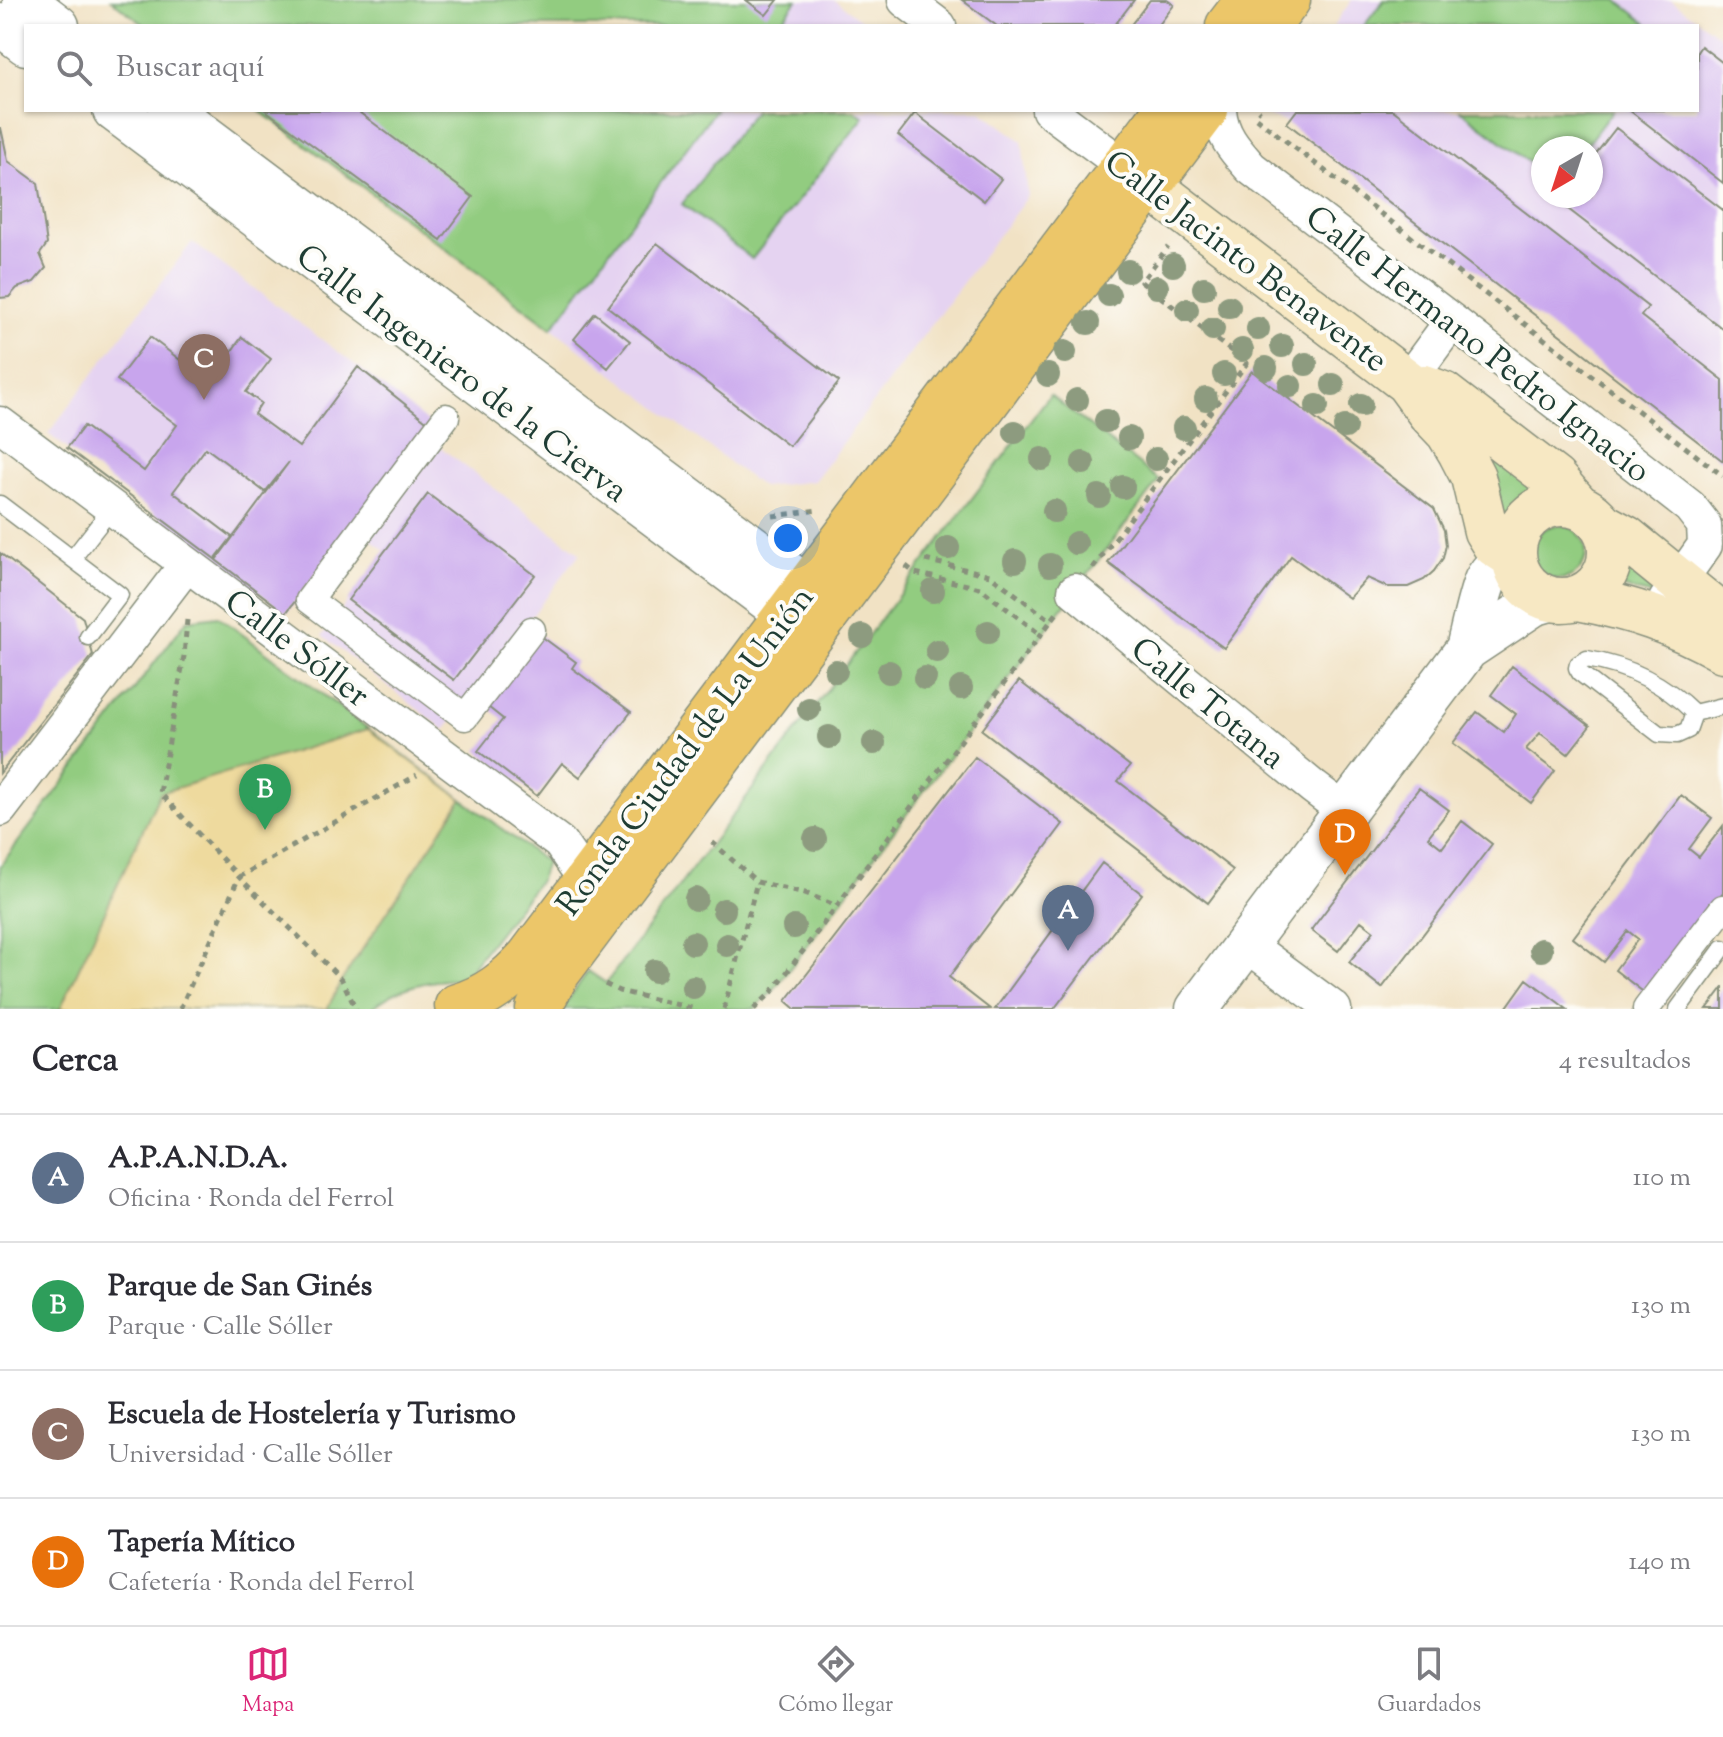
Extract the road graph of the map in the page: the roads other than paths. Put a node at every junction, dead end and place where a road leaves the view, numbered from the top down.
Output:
1 (24, 0) edge
2 (905, 0) edge
3 (1248, 0) edge
4 (1288, 0) edge
5 (0, 24) edge
6 (55, 24) edge
7 (936, 24) edge
8 (1230, 24) edge
9 (1270, 24) edge
10 (24, 42) edge
11 (117, 112) edge
12 (173, 112) edge
13 (1052, 112) edge
14 (1165, 112) edge
15 (1204, 112) edge
16 (1219, 112) edge
17 (1137, 176) junction
18 (1452, 321) junction
19 (1407, 382) junction
20 (446, 417) dead end
21 (0, 424) edge
22 (0, 504) edge
23 (112, 508) junction
24 (1590, 516) junction
25 (1514, 557) junction
26 (73, 558) junction
27 (187, 564) junction
28 (1679, 582) junction
29 (1075, 591) road end
30 (1565, 599) junction
31 (809, 610) junction
32 (1654, 617) junction
33 (1723, 617) edge
34 (532, 630) dead end
35 (88, 637) dead end
36 (1467, 649) junction
37 (1723, 650) edge
38 (1723, 706) edge
39 (1694, 713) junction
40 (0, 809) edge
41 (1345, 811) junction
42 (586, 881) junction
43 (1723, 908) edge
44 (1246, 944) junction
45 (1723, 948) edge
46 (450, 1008) edge
47 (538, 1009) edge
48 (1197, 1009) edge
49 (1334, 1009) edge
50 (1646, 1009) edge
51 (1678, 1009) edge

1 - 6 street
2 - 7 street
3 - 8 main road
4 - 9 main road
5 - 10 street
11 - 31 street, Calle Ingeniero de la Cierva
12 - 31 street
13 - 17 street, Calle Jacinto Benavente
14 - 17 main road
15 - 17 main road
16 - 18 street, Calle Hermano Pedro Ignacio
17 - 19 main road, Calle Jacinto Benavente
17 - 31 main road, Ronda Ciudad de La Unión
18 - 19 street
18 - 28 street, Calle Hermano Pedro Ignacio
19 - 24 main road, Calle Jacinto Benavente
19 - 25 main road, Calle Jacinto Benavente
20 - 34 street
21 - 23 street, Calle Sóller
22 - 26 lane
23 - 26 lane
23 - 27 street, Calle Sóller
24 - 25 main road
24 - 28 main road, Calle Jacinto Benavente
24 - 30 main road
25 - 30 main road
25 - 36 street
26 - 35 lane
27 - 40 street
27 - 42 street, Calle Sóller
28 - 32 street
28 - 33 main road, Calle Jacinto Benavente
29 - 41 street, Calle Totana
30 - 32 main road
30 - 36 street
31 - 42 main road, Ronda Ciudad de La Unión
31 - 47 main road, Ronda Ciudad de La Unión
32 - 37 main road
36 - 41 street
38 - 39 lane
39 - 39 lane
41 - 44 street
42 - 46 main road, Ronda Ciudad de La Unión
43 - 50 street
44 - 48 street
44 - 49 street
45 - 51 lane

